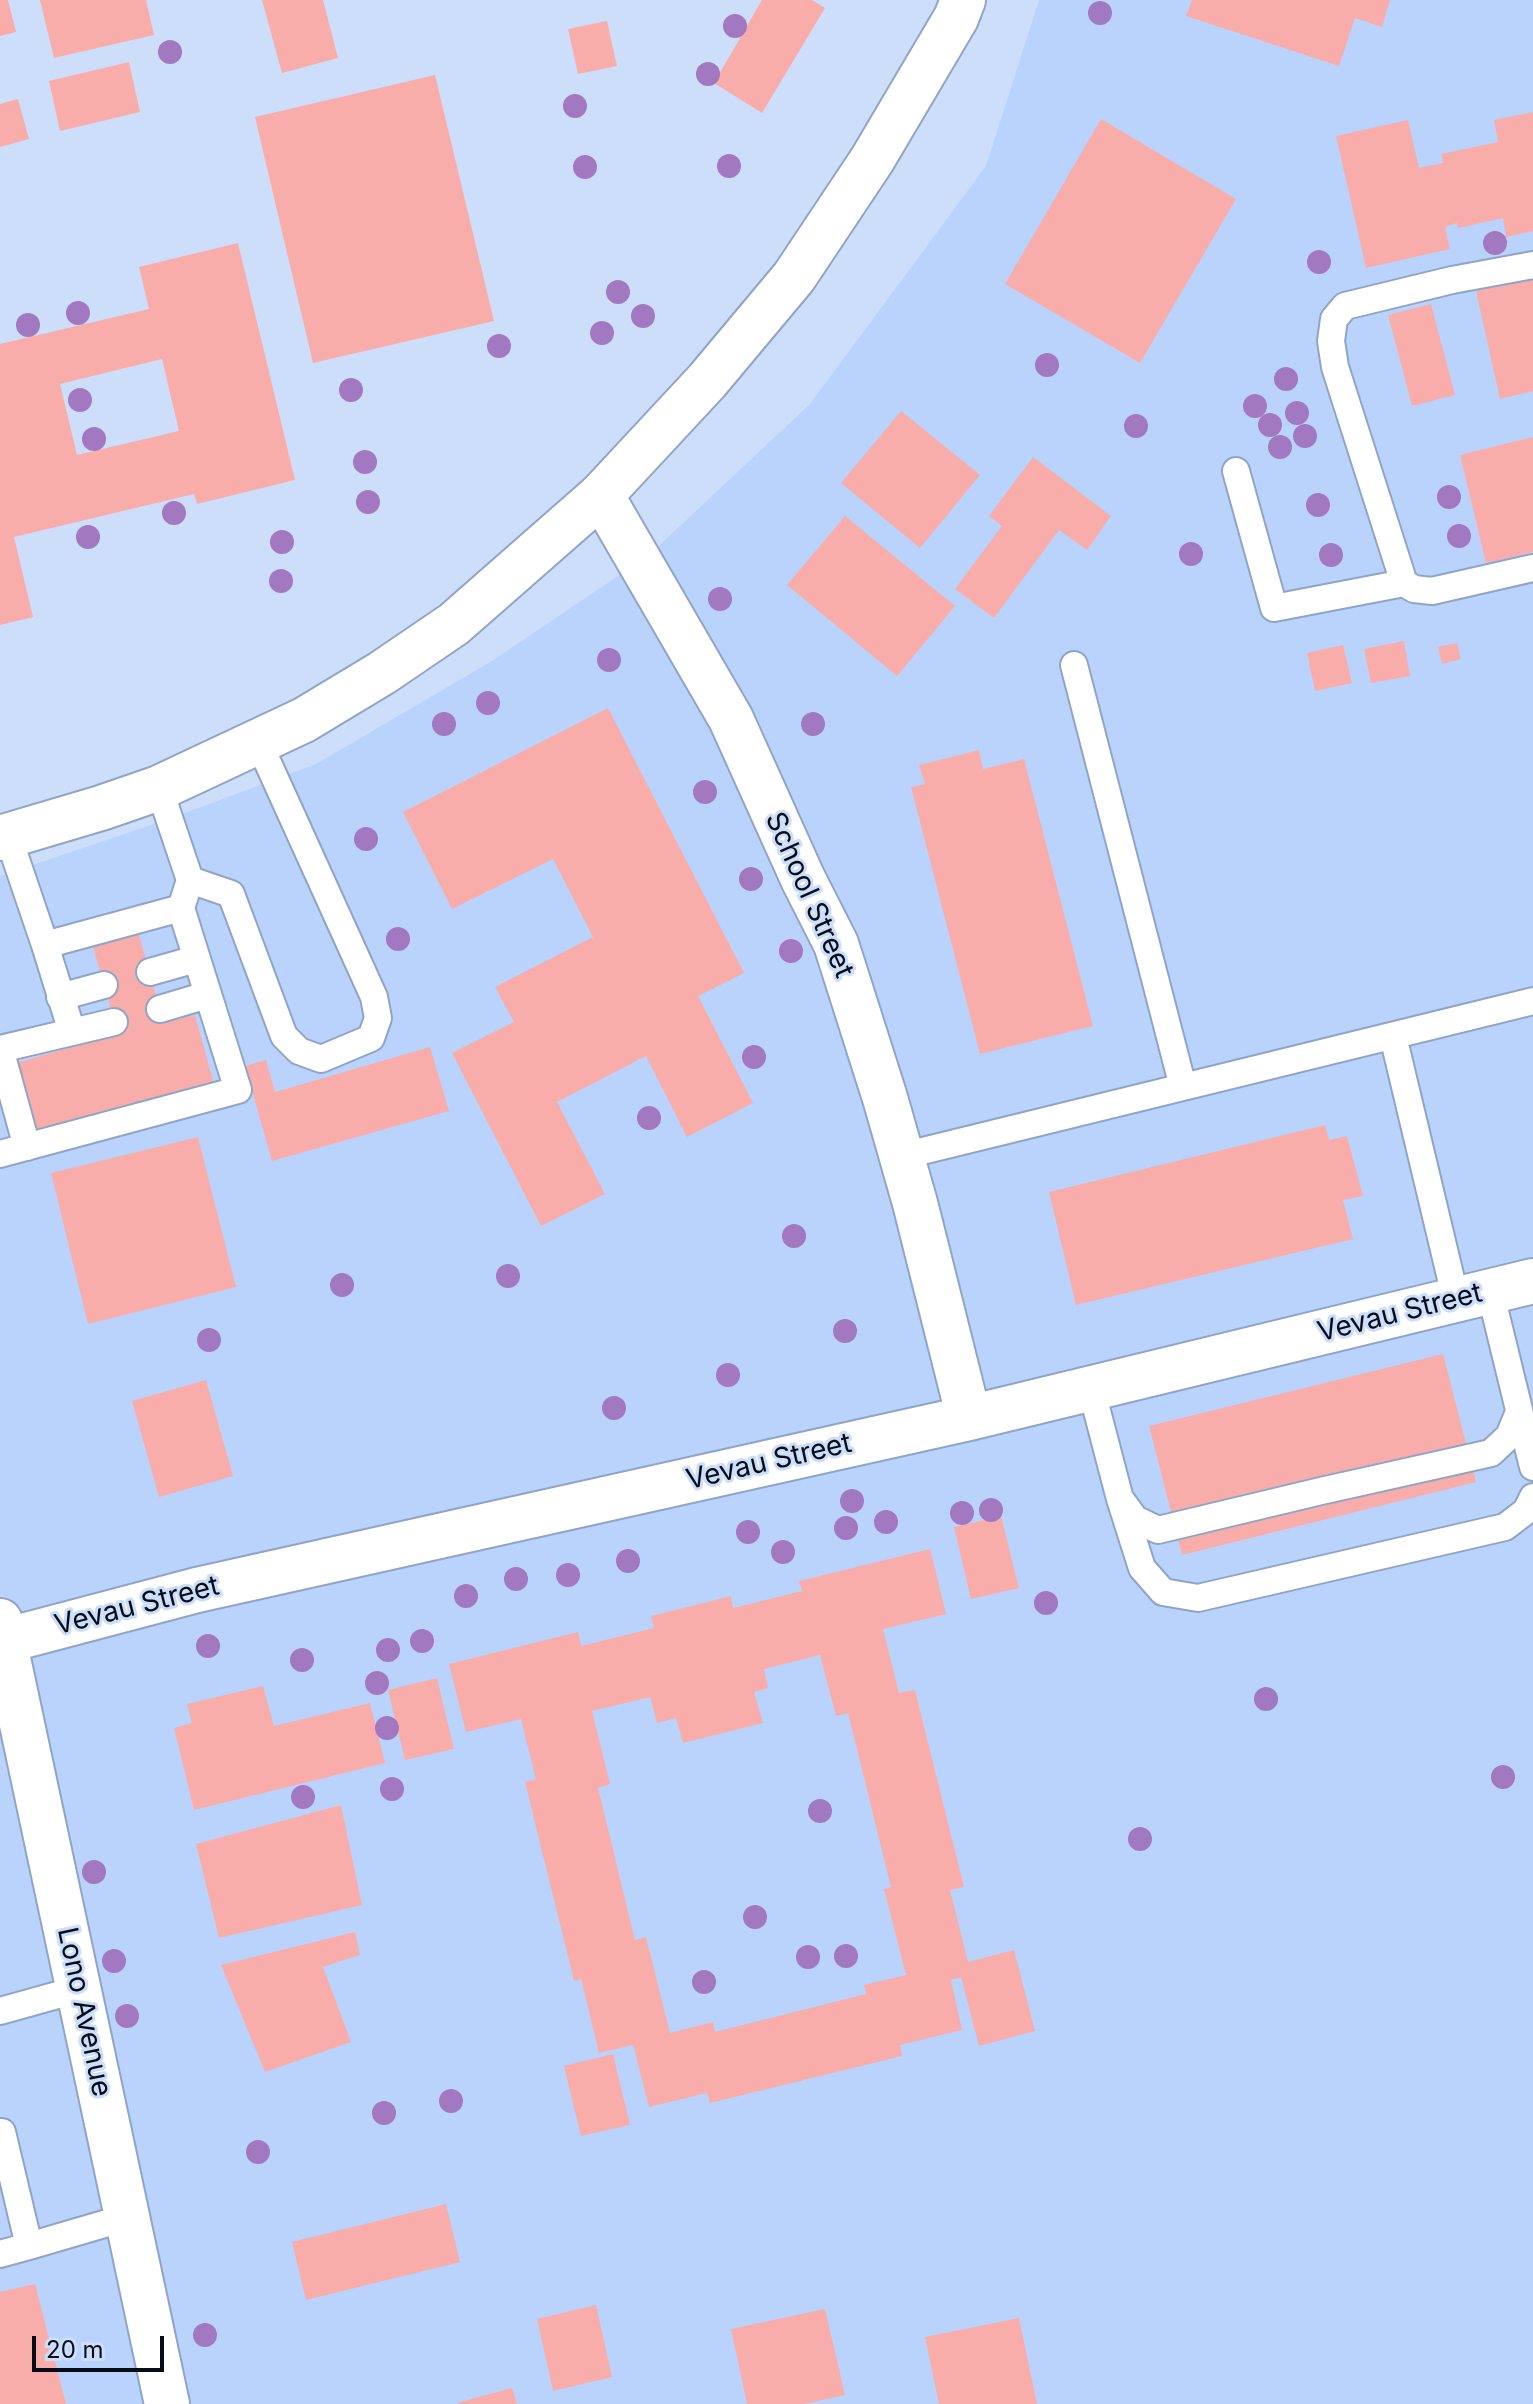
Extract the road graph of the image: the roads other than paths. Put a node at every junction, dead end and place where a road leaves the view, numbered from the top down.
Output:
1 (963, 0) edge
2 (1533, 265) edge
3 (1236, 471) dead end
4 (601, 495) junction
5 (1533, 568) edge
6 (1404, 583) junction
7 (1074, 665) dead end
8 (258, 741) junction
9 (159, 788) junction
10 (4, 837) edge
11 (190, 880) junction
12 (181, 908) junction
13 (45, 945) junction
14 (196, 959) junction
15 (150, 972) dead end
16 (104, 985) dead end
17 (207, 995) junction
18 (60, 997) junction
19 (1533, 1001) edge
20 (160, 1009) dead end
21 (114, 1022) dead end
22 (72, 1032) junction
23 (1393, 1036) junction
24 (0, 1049) edge
25 (1183, 1087) junction
26 (27, 1147) junction
27 (0, 1154) edge
28 (902, 1156) junction
29 (1533, 1281) edge
30 (1473, 1296) junction
31 (1091, 1388) junction
32 (1519, 1412) junction
33 (969, 1418) junction
34 (1533, 1467) edge
35 (1533, 1497) edge
36 (1120, 1499) junction
37 (2, 1631) edge
38 (79, 1989) junction
39 (0, 2011) edge
40 (1, 2130) edge
41 (128, 2217) junction
42 (29, 2246) junction
43 (0, 2254) edge
44 (167, 2404) edge

1 - 4 street
2 - 6 lane
3 - 6 lane
4 - 8 street
4 - 28 street, School Street
5 - 6 lane
7 - 25 lane
8 - 9 street
8 - 11 lane
9 - 10 street
9 - 11 lane
10 - 13 lane
11 - 12 lane
12 - 13 lane
12 - 14 lane
13 - 18 lane
14 - 15 lane
14 - 17 lane
16 - 18 lane
17 - 20 lane
17 - 26 lane
18 - 22 lane
19 - 23 lane
21 - 22 lane
22 - 24 lane
23 - 25 lane
23 - 30 lane
24 - 26 lane
25 - 28 lane
26 - 27 lane
28 - 33 street, School Street
29 - 30 street, Vevau Street
30 - 31 street, Vevau Street
30 - 32 lane
31 - 33 street, Vevau Street
31 - 36 lane
32 - 34 lane
32 - 36 lane
33 - 37 street, Vevau Street
35 - 36 lane
37 - 38 street, Lono Avenue
38 - 39 lane
38 - 41 street, Lono Avenue
40 - 42 lane
41 - 42 lane
41 - 44 street, Lono Avenue
42 - 43 lane

